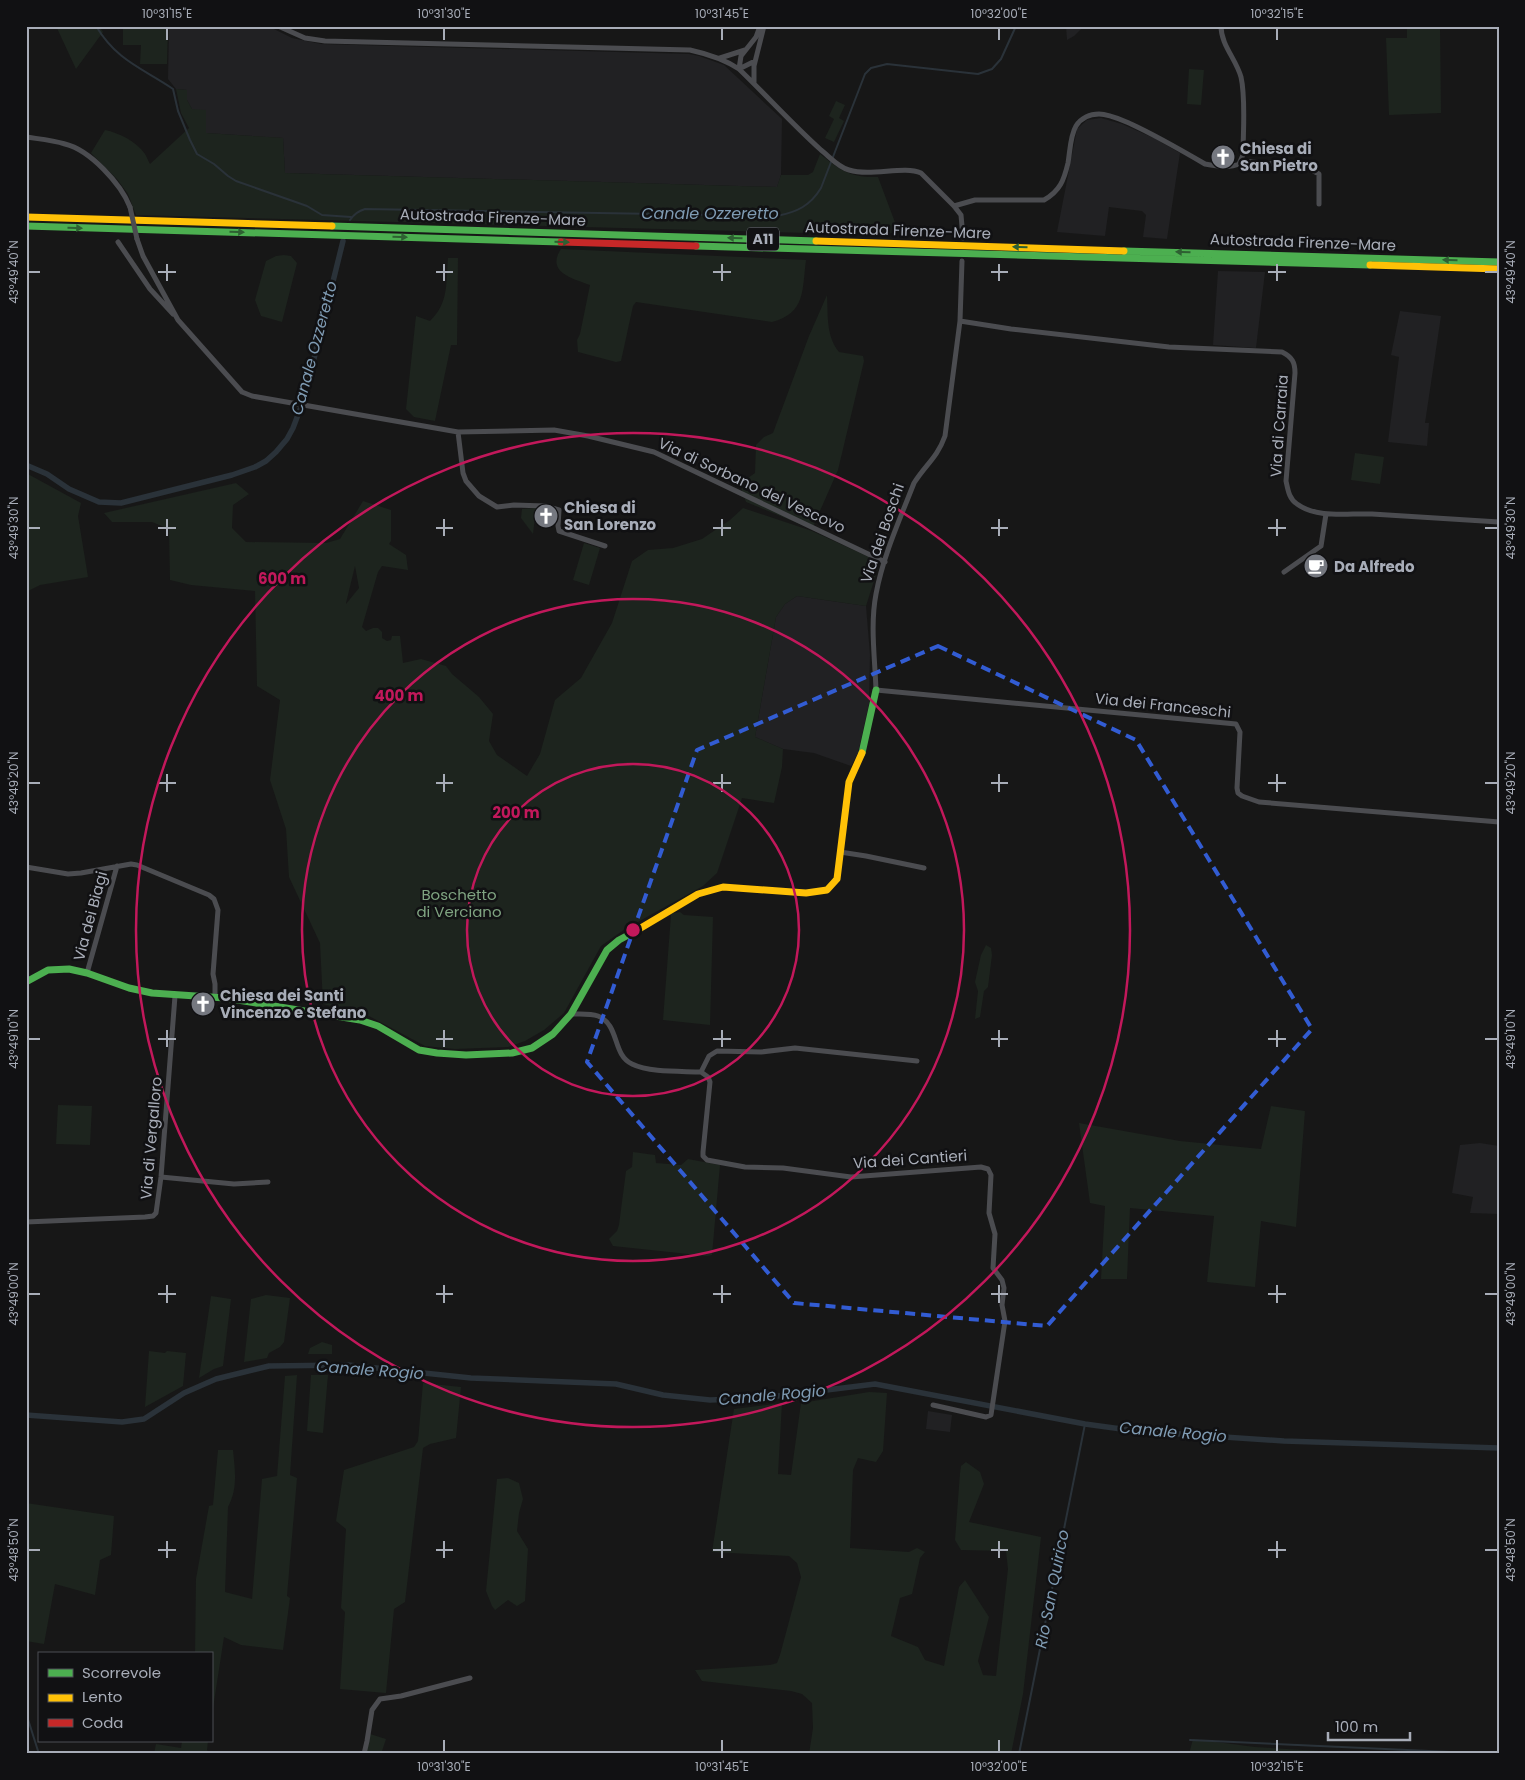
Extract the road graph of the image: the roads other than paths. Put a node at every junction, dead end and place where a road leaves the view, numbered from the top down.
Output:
1 (278, 26) edge
2 (762, 26) edge
3 (1221, 26) edge
4 (746, 50) junction
5 (719, 58) junction
6 (755, 61) junction
7 (740, 69) junction
8 (754, 83) junction
9 (26, 138) edge
10 (1242, 161) junction
11 (1319, 204) dead end
12 (954, 206) junction
13 (26, 217) edge
14 (26, 226) edge
15 (963, 238) dead end
16 (118, 242) dead end
17 (962, 261) dead end
18 (1499, 262) edge
19 (1499, 269) edge
20 (178, 320) junction
21 (960, 321) junction
22 (458, 432) junction
23 (1326, 514) junction
24 (1499, 522) edge
25 (605, 546) dead end
26 (885, 562) junction
27 (1284, 572) dead end
28 (876, 690) junction
29 (1499, 822) edge
30 (840, 852) junction
31 (117, 866) junction
32 (26, 867) edge
33 (924, 868) dead end
34 (87, 973) junction
35 (26, 982) edge
36 (175, 996) junction
37 (215, 997) junction
38 (571, 1014) junction
39 (917, 1061) dead end
40 (701, 1072) junction
41 (161, 1177) junction
42 (268, 1182) dead end
43 (26, 1222) edge
44 (933, 1405) dead end
45 (470, 1678) dead end
46 (364, 1754) edge

1 - 5 street
2 - 4 street
2 - 6 street
3 - 10 street
4 - 5 street
4 - 7 street
5 - 7 street
6 - 7 street
6 - 8 street
7 - 8 street
8 - 12 street
9 - 20 street, Via di Sorbano del Vescovo, bridge
10 - 11 street
10 - 12 street
12 - 15 street
18 -> 13 main road, Autostrada Firenze-Mare / A11
14 -> 19 main road, Autostrada Firenze-Mare / A11
16 - 20 street
17 - 21 street, Via dei Boschi
20 - 22 street, Via di Sorbano del Vescovo
21 - 23 street, Via di Carraia
21 - 26 street, Via dei Boschi
22 - 25 street
22 - 26 street, Via di Sorbano del Vescovo
23 - 24 street, Via di Carraia
23 - 27 street
26 - 28 street, Via dei Boschi
28 - 29 street, Via dei Franceschi
28 - 30 main road, Via dei Boschi
30 - 33 street
30 - 38 main road, Via dei Boschi
31 - 32 street
31 - 34 street, Via dei Biagi
31 - 37 street
34 - 35 main road, Via dei Boschi
34 - 36 main road, Via dei Boschi
36 - 37 main road, Via dei Boschi
36 - 41 street, Via di Vergalloro
37 - 38 main road, Via dei Boschi
38 - 40 street
39 - 40 street
40 - 44 street, Via dei Cantieri
41 - 42 street
41 - 43 street, Via di Vergalloro
45 - 46 street

